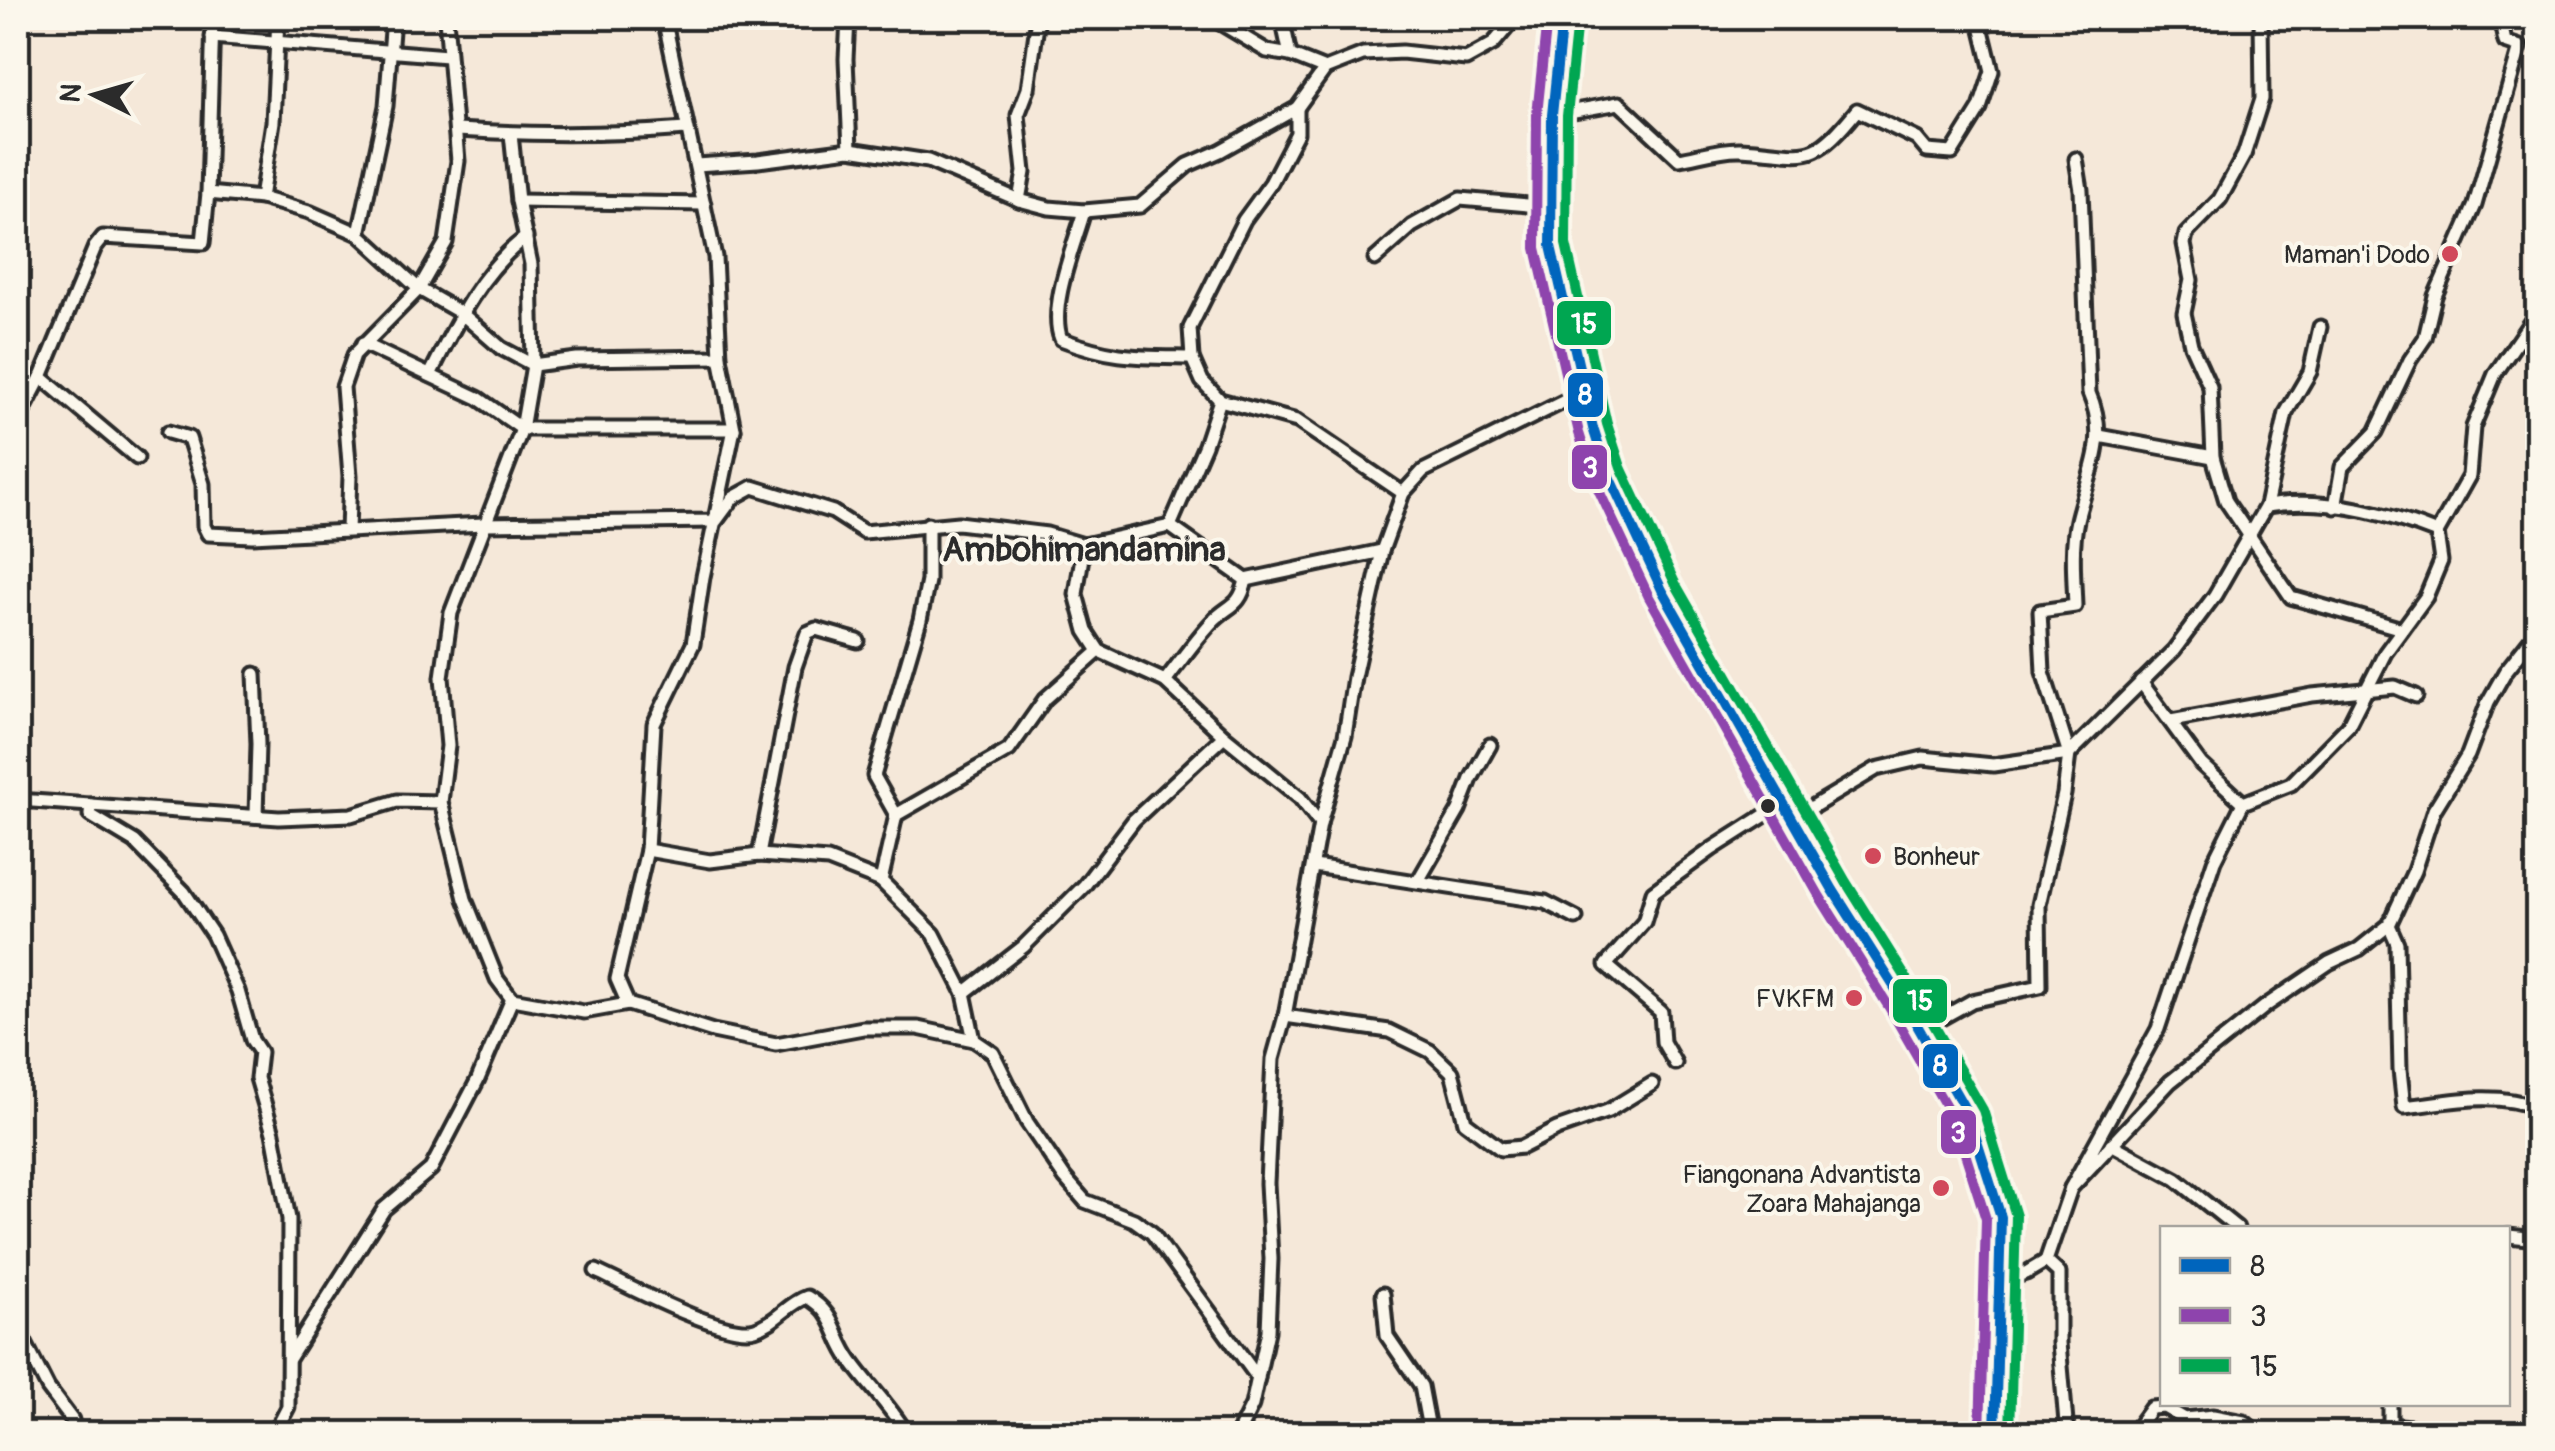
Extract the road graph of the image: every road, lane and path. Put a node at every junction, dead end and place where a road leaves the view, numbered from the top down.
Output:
1 (213, 18) edge
2 (278, 18) edge
3 (394, 18) edge
4 (446, 18) edge
5 (664, 18) edge
6 (848, 18) edge
7 (1038, 18) edge
8 (1212, 18) edge
9 (1282, 18) edge
10 (1516, 18) edge
11 (1562, 18) edge
12 (1979, 18) edge
13 (2261, 18) edge
14 (2500, 18) edge
15 (212, 37) junction
16 (276, 44) junction
17 (390, 53) junction
18 (1290, 55) junction
19 (448, 56) junction
20 (1324, 70) junction
21 (1296, 108) junction
22 (1552, 115) junction
23 (686, 128) junction
24 (457, 130) junction
25 (511, 134) junction
26 (850, 149) junction
27 (2076, 159) dead end
28 (696, 165) junction
29 (208, 193) junction
30 (261, 198) junction
31 (518, 200) junction
32 (1019, 200) junction
33 (704, 204) junction
34 (1550, 207) junction
35 (1084, 211) junction
36 (358, 234) junction
37 (526, 237) junction
38 (1374, 259) dead end
39 (419, 289) junction
40 (2538, 311) edge
41 (461, 314) junction
42 (2320, 328) dead end
43 (363, 344) junction
44 (720, 357) junction
45 (1192, 358) junction
46 (533, 365) junction
47 (430, 374) junction
48 (41, 376) junction
49 (1584, 392) junction
50 (1220, 400) junction
51 (18, 421) edge
52 (734, 429) junction
53 (522, 430) junction
54 (168, 432) dead end
55 (2098, 436) junction
56 (2213, 457) junction
57 (137, 458) dead end
58 (1402, 493) junction
59 (2266, 506) junction
60 (2335, 506) junction
61 (716, 521) junction
62 (483, 524) junction
63 (928, 524) junction
64 (1170, 526) junction
65 (348, 530) junction
66 (2437, 533) junction
67 (2247, 536) junction
68 (1084, 545) junction
69 (1382, 551) junction
70 (1246, 580) junction
71 (2402, 629) junction
72 (2538, 630) edge
73 (858, 641) dead end
74 (1099, 651) junction
75 (256, 674) dead end
76 (1165, 681) junction
77 (2141, 682) junction
78 (2364, 690) junction
79 (2416, 696) dead end
80 (2171, 721) junction
81 (1224, 736) junction
82 (1490, 745) dead end
83 (2068, 754) junction
84 (18, 800) edge
85 (441, 802) junction
86 (2243, 803) junction
87 (91, 805) junction
88 (1789, 811) junction
89 (896, 815) junction
90 (256, 816) junction
91 (1320, 824) junction
92 (646, 850) junction
93 (759, 856) junction
94 (1314, 866) junction
95 (881, 881) junction
96 (1418, 881) junction
97 (1576, 918) dead end
98 (2388, 925) junction
99 (964, 993) junction
100 (512, 999) junction
101 (628, 1004) junction
102 (1285, 1016) junction
103 (1920, 1030) junction
104 (974, 1040) junction
105 (1675, 1064) dead end
106 (1652, 1084) dead end
107 (2538, 1108) edge
108 (2111, 1144) junction
109 (2071, 1188) junction
110 (2235, 1226) edge
111 (2510, 1236) edge
112 (2538, 1238) edge
113 (2046, 1261) junction
114 (596, 1271) dead end
115 (2000, 1281) junction
116 (1383, 1294) dead end
117 (18, 1329) edge
118 (289, 1359) junction
119 (1258, 1378) junction
120 (2390, 1429) edge
121 (1241, 1433) edge
122 (74, 1434) edge
123 (274, 1434) edge
124 (907, 1434) edge
125 (1430, 1434) edge
126 (1765, 1434) edge
127 (1789, 1434) edge
128 (1995, 1434) edge
129 (2067, 1434) edge
130 (2132, 1434) edge
131 (2259, 1434) edge
132 (2477, 1434) edge

1 - 15 street
2 - 16 street
3 - 17 street
4 - 19 street
5 - 23 street
6 - 26 street
7 - 32 street
8 - 18 street
9 - 18 street
10 - 20 street
11 - 22 main road
12 - 22 street
13 - 56 street
14 - 60 street
15 - 16 street
15 - 29 street
16 - 17 street
16 - 30 street
17 - 19 street
17 - 36 street
18 - 20 street
19 - 24 street
20 - 21 street
21 - 35 street
21 - 45 street
22 - 34 main road
23 - 25 street
23 - 28 street
24 - 25 street
24 - 39 street
25 - 31 street
26 - 28 street
26 - 32 street
27 - 55 street
28 - 33 street
29 - 30 street
29 - 48 street
30 - 36 street
31 - 33 street
31 - 37 street
32 - 35 street
33 - 44 street
34 - 38 street
34 - 49 main road
35 - 45 street
36 - 39 street
37 - 41 street
37 - 46 street
39 - 41 street
39 - 43 street
40 - 66 street
41 - 46 street
41 - 47 street
42 - 59 street
43 - 47 street
43 - 65 street
44 - 46 street
44 - 52 street
45 - 50 street
46 - 53 street
47 - 53 street
48 - 51 street
48 - 57 street
49 - 58 street
49 - 88 main road
50 - 58 street
50 - 64 street
52 - 53 street
52 - 61 street
53 - 62 street
54 - 65 street
55 - 56 street
55 - 83 street
56 - 67 street
58 - 69 street
59 - 60 street
59 - 67 street
60 - 66 street
61 - 62 street
61 - 63 street
61 - 92 street
62 - 65 street
62 - 85 street
63 - 68 street
63 - 89 street
64 - 68 street
64 - 70 street
66 - 71 street
67 - 71 street
67 - 77 street
68 - 74 street
69 - 70 street
69 - 91 street
70 - 76 street
71 - 78 street
72 - 98 street
73 - 93 street
74 - 76 street
74 - 89 street
75 - 90 street
76 - 81 street
77 - 80 street
77 - 83 street
78 - 79 street
78 - 80 street
78 - 86 street
80 - 86 street
81 - 91 street
81 - 99 street
82 - 96 street
83 - 88 street
83 - 103 street
84 - 87 street
85 - 90 street
85 - 100 street
86 - 109 street
87 - 90 street
87 - 118 street
88 - 103 main road
88 - 105 street
89 - 95 street
91 - 94 street
92 - 93 street
92 - 101 street
93 - 95 street
94 - 96 street
94 - 102 street
95 - 99 street
96 - 97 street
98 - 107 street
98 - 108 street
99 - 104 street
100 - 101 street
100 - 118 street
101 - 104 street
102 - 106 street
102 - 119 street
103 - 115 main road
104 - 119 street
108 - 109 street
108 - 110 street
109 - 113 street
111 - 112 street
113 - 115 street
113 - 129 street
114 - 124 street
115 - 128 main road
116 - 125 street
117 - 122 street
118 - 123 street
119 - 121 street
120 - 132 street
126 - 127 street
130 - 131 street

